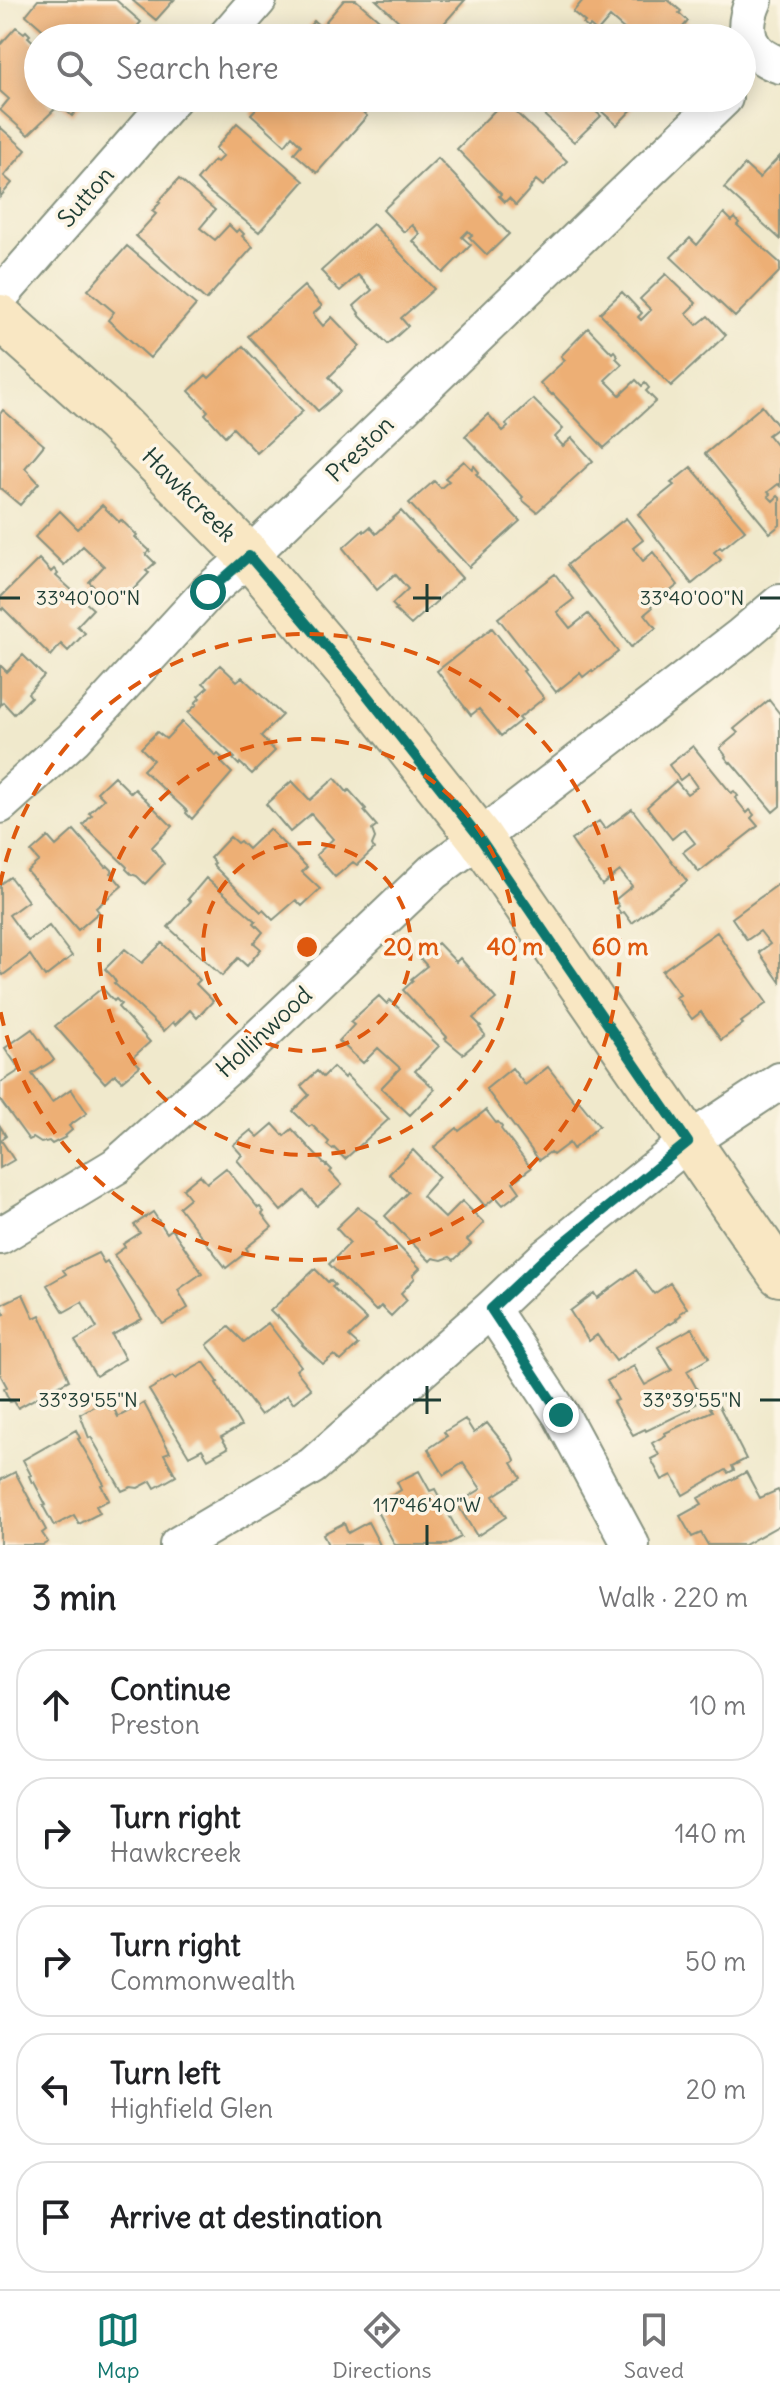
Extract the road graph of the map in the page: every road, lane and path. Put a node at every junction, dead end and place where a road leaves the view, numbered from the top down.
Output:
1 (258, 0) edge
2 (754, 0) edge
3 (237, 24) edge
4 (747, 24) edge
5 (161, 112) edge
6 (709, 112) edge
7 (0, 296) edge
8 (0, 317) edge
9 (249, 556) junction
10 (780, 603) edge
11 (0, 805) edge
12 (480, 838) junction
13 (780, 1081) edge
14 (688, 1142) junction
15 (0, 1236) edge
16 (780, 1274) edge
17 (491, 1309) junction
18 (178, 1545) edge
19 (631, 1545) edge

1 - 3 street
2 - 4 street
5 - 7 street, Sutton
6 - 9 street, Preston
8 - 9 street, Hawkcreek
9 - 11 street, Preston
9 - 12 street, Hawkcreek
10 - 12 street, Hollinwood
12 - 14 street, Hawkcreek
12 - 15 street, Hollinwood
13 - 14 street
14 - 16 street, Hawkcreek
14 - 17 street
17 - 18 street
17 - 19 street

